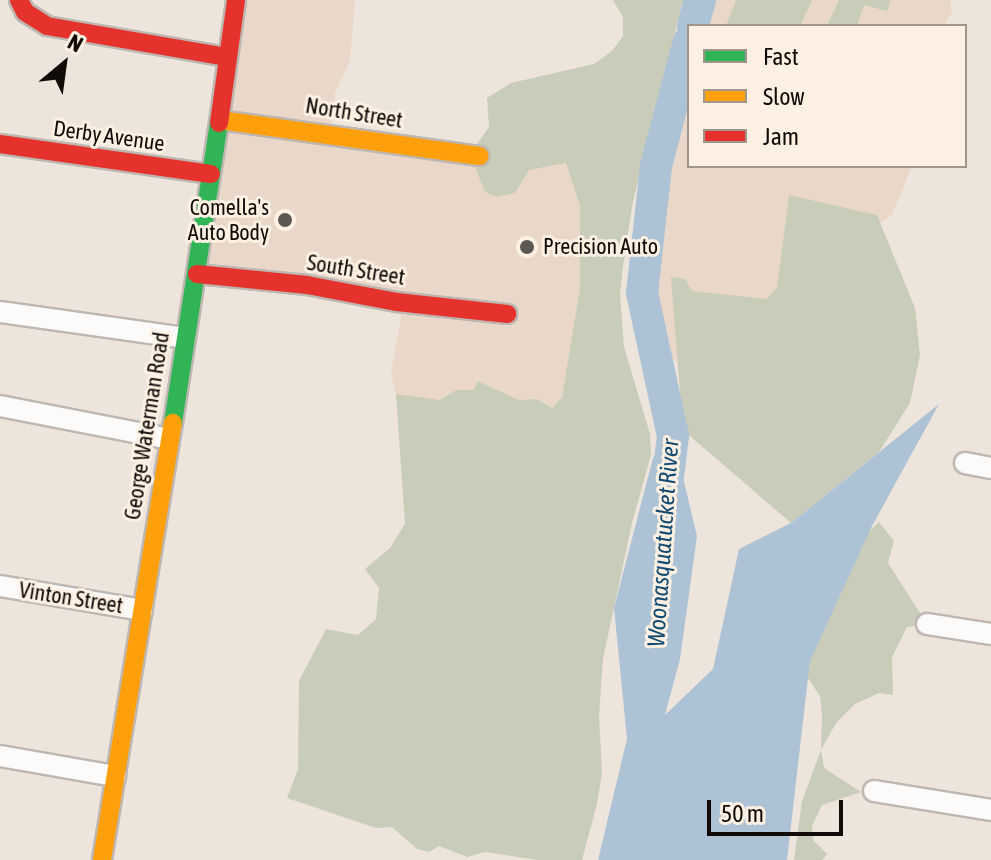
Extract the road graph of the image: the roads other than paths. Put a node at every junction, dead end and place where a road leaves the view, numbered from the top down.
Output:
1 (19, 0) edge
2 (236, 0) edge
3 (227, 57) junction
4 (220, 120) junction
5 (0, 144) edge
6 (480, 156) dead end
7 (211, 174) junction
8 (197, 274) junction
9 (0, 312) edge
10 (507, 314) dead end
11 (185, 338) junction
12 (0, 406) edge
13 (169, 439) junction
14 (965, 463) dead end
15 (991, 468) edge
16 (0, 586) edge
17 (142, 610) junction
18 (927, 624) dead end
19 (991, 634) edge
20 (0, 756) edge
21 (115, 776) junction
22 (874, 791) dead end
23 (991, 810) edge
24 (102, 860) edge

1 - 3 street
2 - 3 street, George Waterman Road
3 - 4 street, George Waterman Road
4 - 6 street, North Street
4 - 7 street, George Waterman Road
5 - 7 street, Derby Avenue
7 - 8 street, George Waterman Road
8 - 10 street, South Street
8 - 11 street, George Waterman Road
9 - 11 street
11 - 13 street, George Waterman Road
12 - 13 street
13 - 17 street, George Waterman Road
14 - 15 street
16 - 17 street, Vinton Street
17 - 21 street, George Waterman Road
18 - 19 street
20 - 21 street
21 - 24 street, George Waterman Road
22 - 23 street

